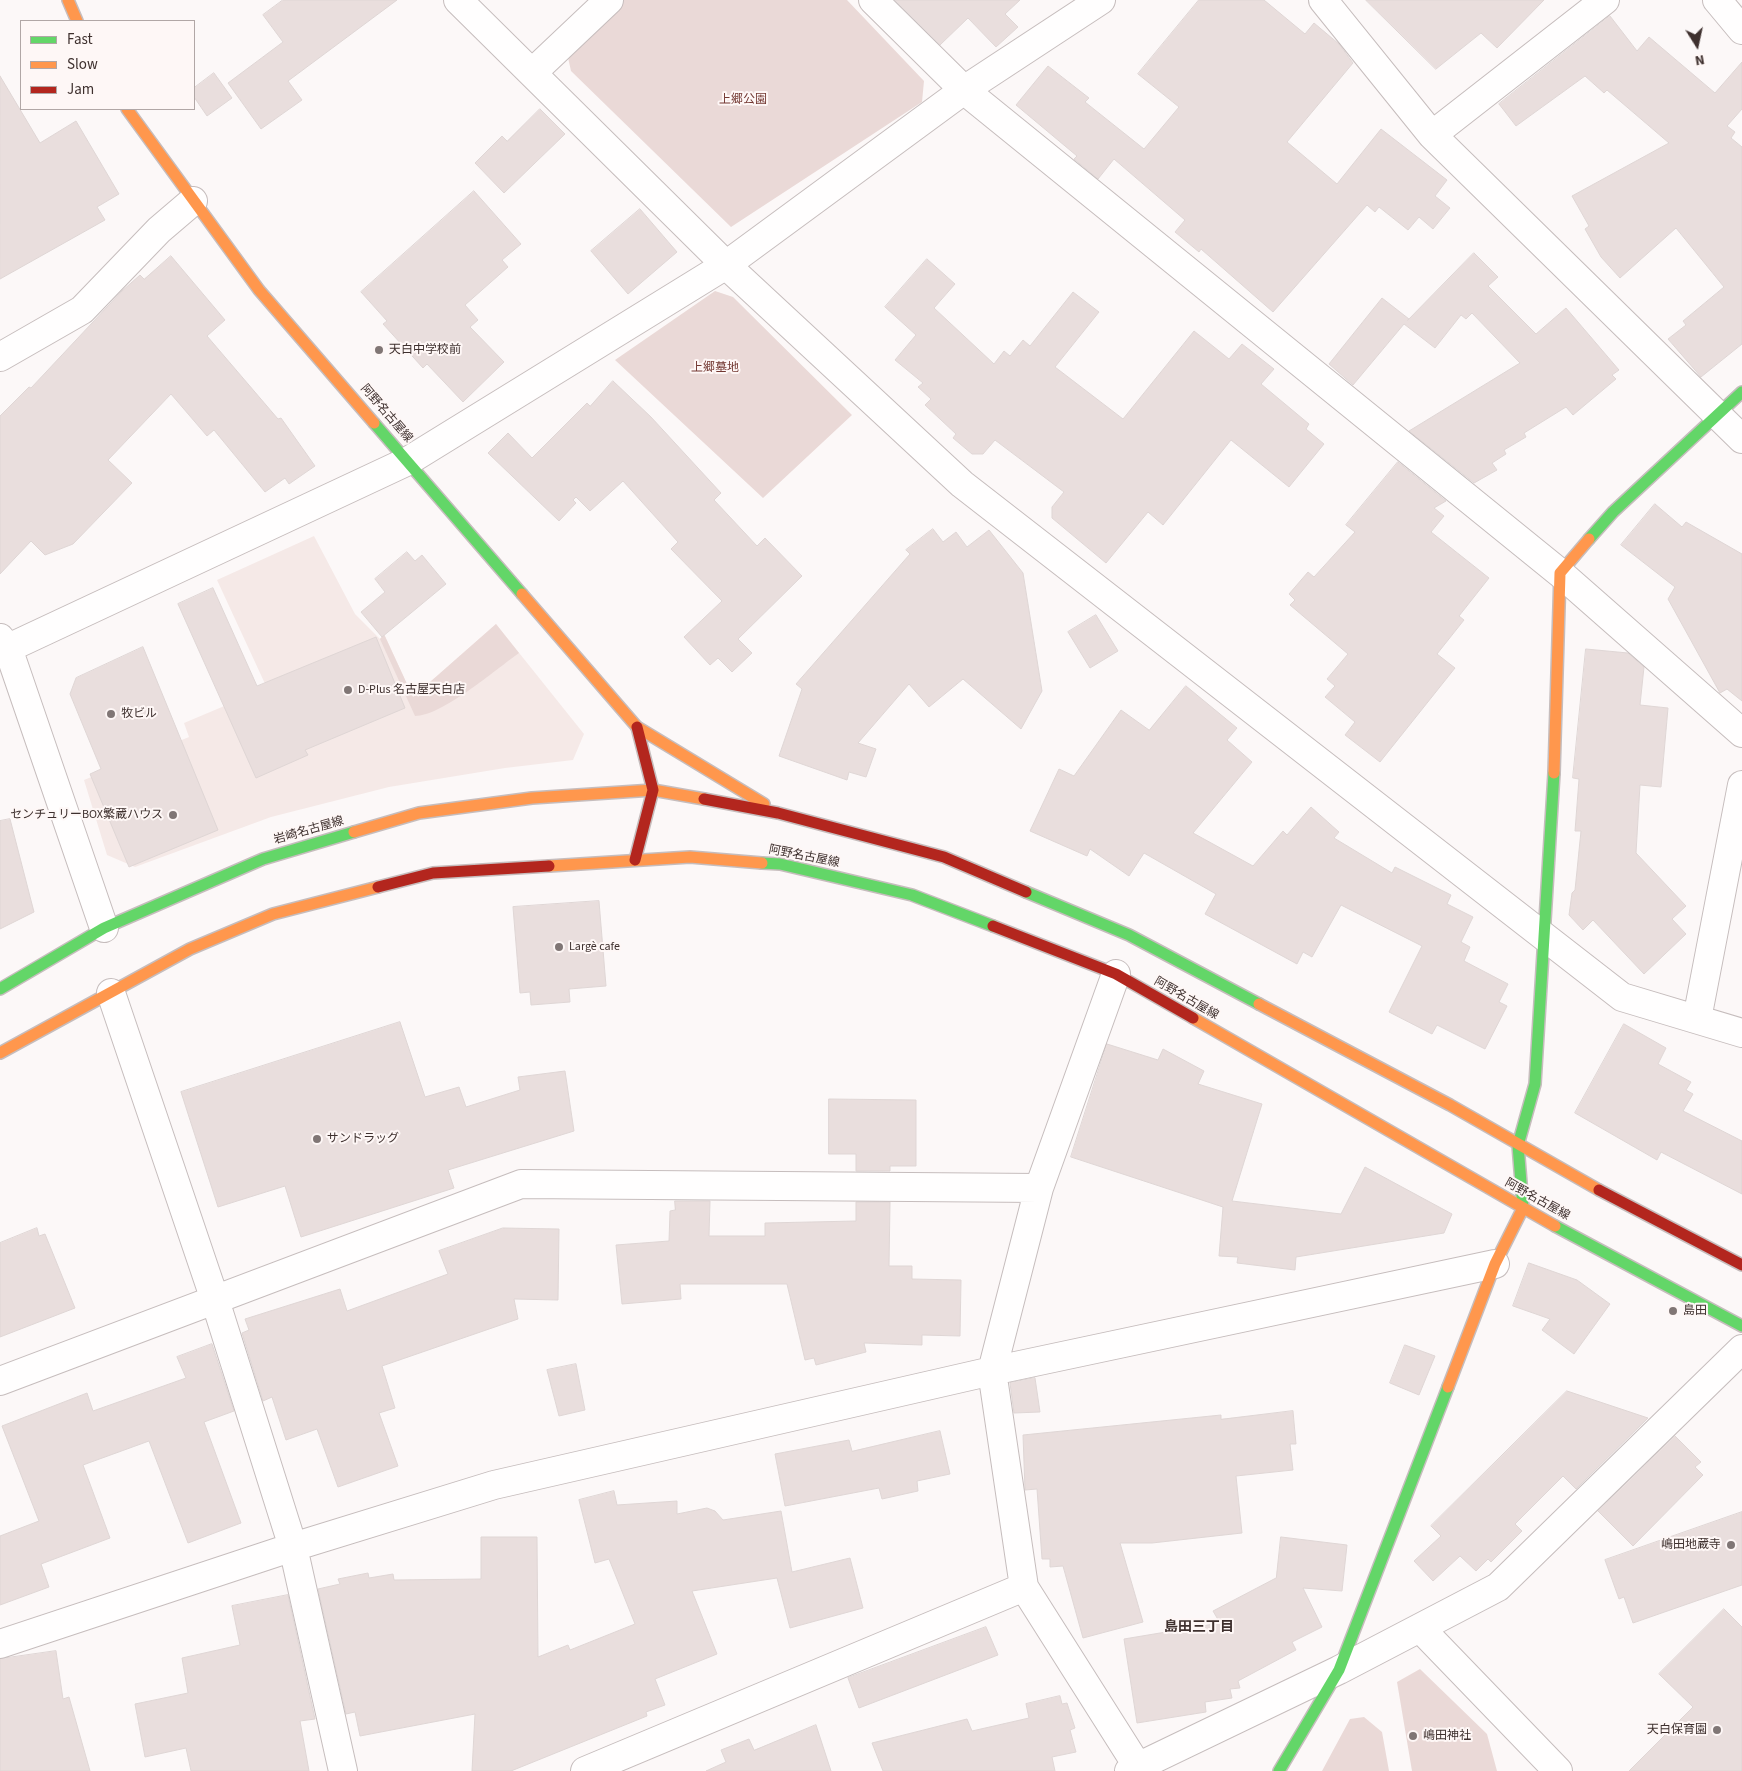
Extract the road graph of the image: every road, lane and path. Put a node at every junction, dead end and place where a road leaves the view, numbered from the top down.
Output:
1 (68, 0) edge
2 (458, 0) edge
3 (609, 0) edge
4 (873, 0) edge
5 (1101, 0) edge
6 (1323, 0) edge
7 (1605, 0) edge
8 (1717, 0) edge
9 (77, 20) edge
10 (1742, 30) edge
11 (533, 72) junction
12 (964, 90) junction
13 (128, 110) edge
14 (1432, 135) junction
15 (193, 201) junction
16 (726, 265) junction
17 (0, 357) edge
18 (1742, 392) edge
19 (1718, 414) junction
20 (1742, 439) edge
21 (408, 461) junction
22 (1560, 573) junction
23 (3, 646) edge
24 (637, 726) junction
25 (1742, 733) edge
26 (1742, 785) edge
27 (654, 790) junction
28 (778, 813) junction
29 (635, 860) junction
30 (104, 928) junction
31 (1545, 937) junction
32 (1116, 974) junction
33 (0, 989) edge
34 (111, 993) junction
35 (1697, 1019) junction
36 (1742, 1034) edge
37 (0, 1053) edge
38 (1518, 1146) junction
39 (1039, 1188) junction
40 (1523, 1209) junction
41 (1495, 1264) junction
42 (1742, 1265) edge
43 (215, 1300) junction
44 (1742, 1326) edge
45 (1742, 1349) edge
46 (992, 1371) junction
47 (0, 1381) edge
48 (293, 1547) junction
49 (1024, 1587) junction
50 (1420, 1628) junction
51 (0, 1644) edge
52 (1339, 1670) junction
53 (1134, 1769) edge
54 (342, 1771) edge
55 (585, 1771) edge
56 (1279, 1771) edge
57 (1558, 1771) edge

1 - 9 main road
2 - 11 street
3 - 11 street
4 - 12 street
5 - 12 street
6 - 14 street
7 - 14 street
8 - 10 street
11 - 16 street
12 - 16 street
12 - 22 street
13 - 15 main road, 阿野名古屋線
14 - 19 street
15 - 17 street
15 - 21 main road, 阿野名古屋線
16 - 21 street
16 - 31 street
18 - 19 main road
19 - 20 street
19 - 22 main road
21 - 23 street
21 - 24 main road, 阿野名古屋線
22 - 25 street
22 - 31 main road
23 - 30 street
24 - 27 main road, 阿野名古屋線
24 - 28 main road, 阿野名古屋線
26 - 35 street
27 - 28 main road, 阿野名古屋線
27 - 29 main road
27 - 30 main road, 岩崎名古屋線
28 - 38 main road, 阿野名古屋線
29 - 32 main road, 阿野名古屋線
29 - 34 main road
30 - 33 main road, 岩崎名古屋線
31 - 35 street
31 - 38 main road
32 - 39 street
32 - 40 main road, 阿野名古屋線
34 - 37 main road
34 - 43 street
35 - 36 street
38 - 40 main road
38 - 42 main road, 阿野名古屋線
39 - 43 street
39 - 46 street
40 - 41 main road
40 - 44 main road, 阿野名古屋線
41 - 46 street
41 - 52 main road
43 - 47 street
43 - 48 street
45 - 50 street
46 - 48 street
46 - 49 street
48 - 51 street
48 - 54 street
49 - 53 street
49 - 55 street
50 - 52 street
50 - 57 street
52 - 53 street
52 - 56 main road

